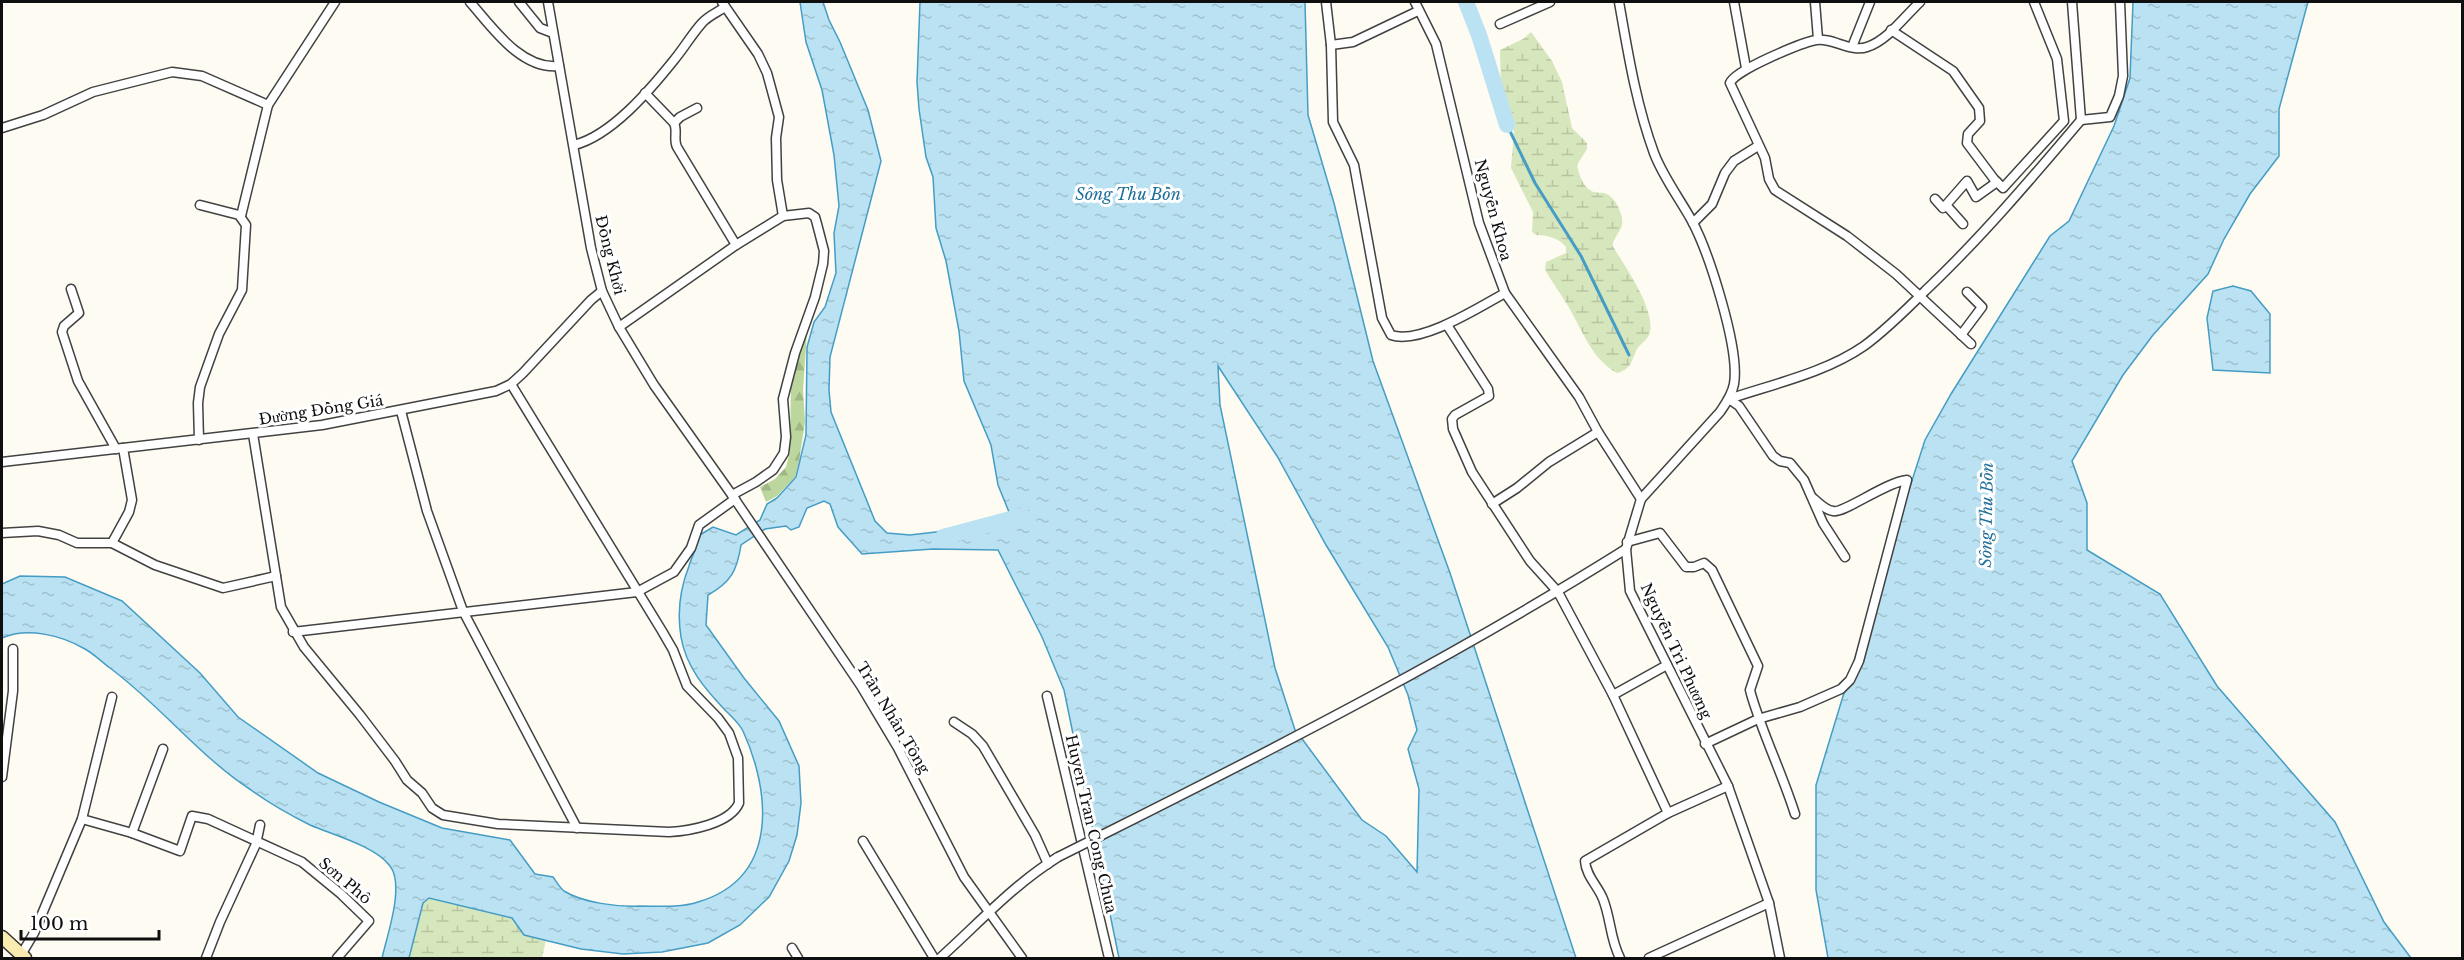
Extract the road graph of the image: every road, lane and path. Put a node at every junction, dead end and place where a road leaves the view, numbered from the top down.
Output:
1 (335, 2) edge
2 (470, 2) edge
3 (519, 2) edge
4 (548, 2) edge
5 (1326, 2) edge
6 (1415, 2) edge
7 (1550, 2) edge
8 (1619, 2) edge
9 (1734, 2) edge
10 (1815, 2) edge
11 (1870, 2) edge
12 (1920, 2) edge
13 (2034, 2) edge
14 (2072, 2) edge
15 (2120, 2) edge
16 (723, 4) edge
17 (1418, 11) junction
18 (1500, 24) dead end
19 (1891, 30) junction
20 (553, 33) junction
21 (1818, 39) junction
22 (1331, 45) junction
23 (1852, 47) junction
24 (559, 66) junction
25 (1746, 68) junction
26 (645, 93) junction
27 (268, 105) junction
28 (697, 108) dead end
29 (2081, 120) junction
30 (674, 123) junction
31 (2, 128) edge
32 (573, 145) junction
33 (1758, 146) junction
34 (1997, 182) junction
35 (1935, 199) dead end
36 (200, 205) dead end
37 (1946, 205) junction
38 (241, 216) junction
39 (783, 216) junction
40 (1693, 223) junction
41 (1963, 224) dead end
42 (736, 245) junction
43 (71, 289) dead end
44 (602, 291) junction
45 (1967, 292) dead end
46 (1505, 293) junction
47 (1919, 297) junction
48 (1447, 325) junction
49 (619, 327) junction
50 (1961, 335) junction
51 (1971, 344) dead end
52 (511, 384) junction
53 (1729, 399) junction
54 (401, 411) junction
55 (1598, 432) junction
56 (253, 434) junction
57 (199, 440) junction
58 (119, 448) junction
59 (2, 462) edge
60 (733, 497) junction
61 (1641, 498) junction
62 (1813, 498) junction
63 (1492, 504) junction
64 (744, 513) joint
65 (2, 533) edge
66 (112, 543) junction
67 (1627, 545) junction
68 (1845, 557) dead end
69 (276, 576) junction
70 (637, 592) junction
71 (1558, 592) junction
72 (463, 611) junction
73 (293, 632) junction
74 (13, 649) dead end
75 (1667, 665) junction
76 (1613, 695) junction
77 (1047, 696) dead end
78 (112, 697) dead end
79 (1758, 719) junction
80 (954, 722) dead end
81 (1705, 744) junction
82 (163, 749) dead end
83 (2, 777) edge
84 (1728, 786) junction
85 (1668, 813) junction
86 (1795, 814) dead end
87 (82, 819) junction
88 (260, 825) dead end
89 (577, 828) junction
90 (132, 833) junction
91 (863, 841) dead end
92 (256, 845) junction
93 (1048, 864) junction
94 (1769, 903) junction
95 (989, 914) junction
96 (2, 937) edge
97 (792, 948) dead end
98 (23, 957) edge
99 (206, 958) edge
100 (337, 958) edge
101 (798, 958) edge
102 (934, 958) edge
103 (940, 958) edge
104 (1022, 958) edge
105 (1109, 958) edge
106 (1620, 958) edge
107 (1649, 958) edge
108 (1780, 958) edge

1 - 27 street
2 - 24 street
3 - 20 street
4 - 20 street, Đồng Khởi
5 - 22 street
6 - 17 street, Nguyễn Khoa
7 - 18 street
8 - 40 street, Nguyễn Tri Phương
9 - 25 street
10 - 21 street
11 - 23 street
12 - 19 street
13 - 34 street
14 - 29 street
15 - 29 street
16 - 26 street
16 - 39 street
17 - 22 street
17 - 46 street, Nguyễn Khoa
19 - 23 street
19 - 34 street
20 - 24 street, Đồng Khởi
21 - 23 street
21 - 25 street
22 - 48 street
24 - 32 street, Đồng Khởi
25 - 33 street
26 - 30 street
26 - 32 street
27 - 31 street
27 - 38 street
28 - 30 street
29 - 47 street
30 - 42 street
32 - 44 street, Đồng Khởi
33 - 40 street
33 - 47 street
34 - 37 street
35 - 37 street
36 - 38 street
37 - 41 street
38 - 57 street
39 - 42 street
39 - 60 street
40 - 53 street, Nguyễn Tri Phương
42 - 49 street
43 - 58 street
44 - 49 street, Đồng Khởi
44 - 52 street, Đường Đồng Giá
45 - 50 street
46 - 48 street
46 - 55 street, Nguyễn Khoa
47 - 50 street
47 - 53 street
48 - 63 street
49 - 60 street, Đồng Khởi
50 - 51 street
52 - 54 street, Đường Đồng Giá
52 - 70 street
53 - 61 street, Nguyễn Tri Phương
53 - 62 street
54 - 56 street, Đường Đồng Giá
54 - 72 street
55 - 61 street, Nguyễn Khoa
55 - 63 street
56 - 57 street, Đường Đồng Giá
56 - 69 street
57 - 58 street, Đường Đồng Giá
58 - 59 street, Đường Đồng Giá
58 - 66 street
60 - 64 street, Đồng Khởi
60 - 70 street
61 - 67 street, Nguyễn Tri Phương
62 - 68 street
62 - 79 street
63 - 71 street
64 - 95 street, Trần Nhân Tông
65 - 66 street
66 - 69 street
67 - 71 street
67 - 75 street, Nguyễn Tri Phương
67 - 79 street
69 - 73 street
70 - 72 street
70 - 89 street
71 - 76 street
71 - 93 street, bridge
72 - 73 street
72 - 89 street
73 - 89 street
74 - 83 street
75 - 76 street
75 - 81 street, Nguyễn Tri Phương
76 - 85 street
77 - 105 street, Huyen Tran Cong Chua
78 - 87 street
79 - 81 street
79 - 86 street
80 - 93 street
81 - 84 street, Nguyễn Tri Phương
82 - 90 street
84 - 85 street
84 - 94 street, Nguyễn Tri Phương
85 - 106 street
87 - 90 street
87 - 98 street
88 - 92 street
90 - 92 street
91 - 102 street
92 - 99 street
92 - 100 street, Sơn Phô
93 - 95 street
94 - 107 street
94 - 108 street, Nguyễn Tri Phương
95 - 103 street
95 - 104 street, Trần Nhân Tông
96 - 98 main road
97 - 101 street

